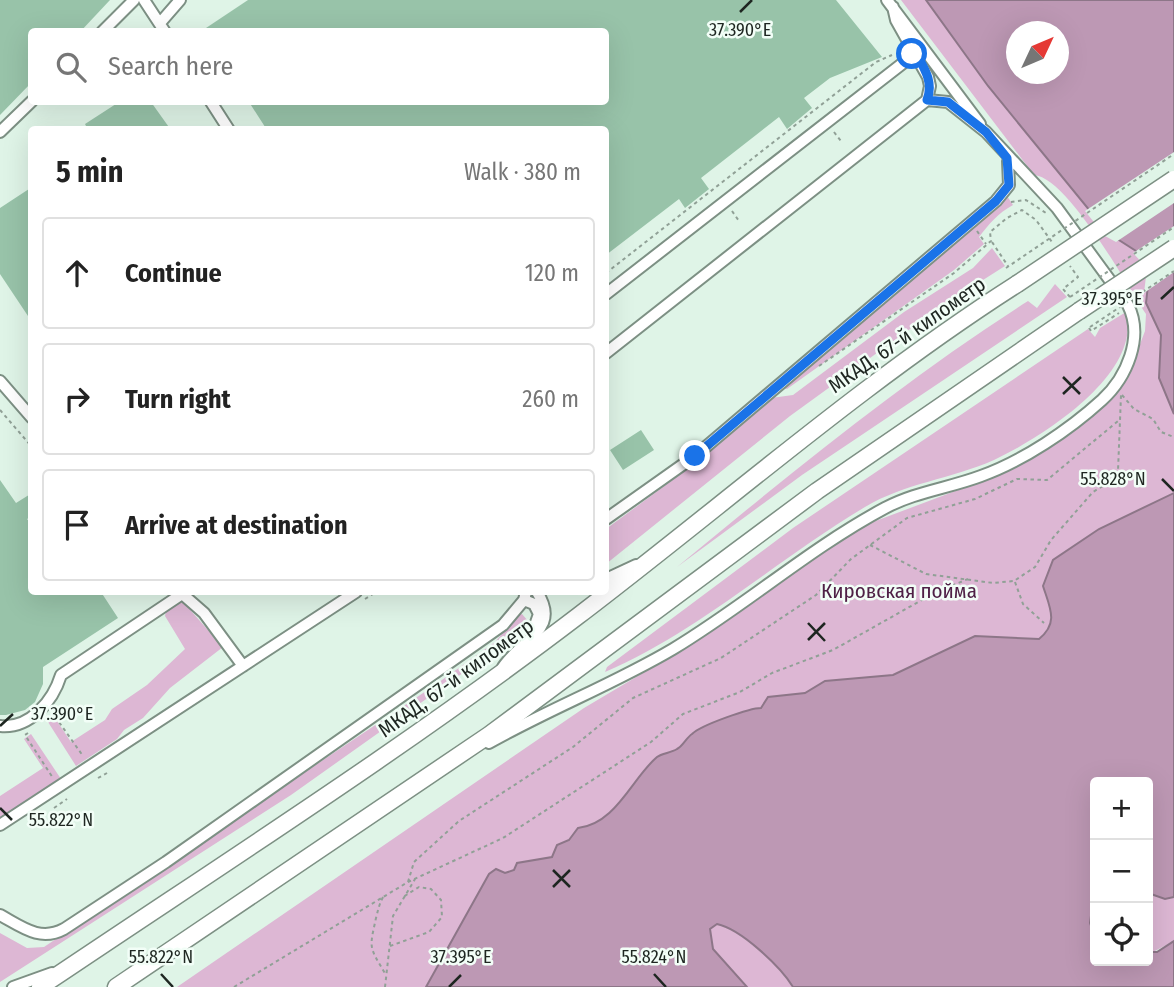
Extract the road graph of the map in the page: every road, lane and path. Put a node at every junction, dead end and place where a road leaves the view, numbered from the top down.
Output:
1 (134, 0) edge
2 (144, 0) edge
3 (180, 0) edge
4 (890, 4) edge
5 (163, 27) edge
6 (106, 28) edge
7 (916, 53) junction
8 (892, 55) dead end
9 (927, 100) junction
10 (28, 105) edge
11 (213, 105) edge
12 (226, 126) edge
13 (0, 132) edge
14 (986, 132) junction
15 (1174, 154) edge
16 (1007, 158) junction
17 (1174, 179) edge
18 (1006, 204) dead end
19 (1050, 217) dead end
20 (1058, 227) dead end
21 (1174, 228) edge
22 (975, 229) dead end
23 (1065, 238) dead end
24 (991, 241) junction
25 (987, 244) junction
26 (1057, 248) dead end
27 (1174, 248) edge
28 (1064, 258) dead end
29 (1088, 270) dead end
30 (609, 271) edge
31 (1174, 271) edge
32 (1096, 281) dead end
33 (609, 292) edge
34 (1111, 302) dead end
35 (609, 351) edge
36 (811, 372) dead end
37 (0, 381) edge
38 (0, 411) edge
39 (28, 413) edge
40 (1118, 421) junction
41 (1174, 437) edge
42 (28, 442) edge
43 (609, 517) edge
44 (869, 545) junction
45 (651, 558) junction
46 (609, 578) edge
47 (968, 579) junction
48 (1014, 581) junction
49 (609, 590) edge
50 (178, 595) edge
51 (185, 595) edge
52 (351, 595) edge
53 (538, 595) edge
54 (602, 595) edge
55 (525, 596) edge
56 (1044, 623) dead end
57 (531, 636) junction
58 (243, 666) junction
59 (496, 676) junction
60 (50, 718) dead end
61 (0, 726) edge
62 (28, 733) dead end
63 (86, 761) dead end
64 (107, 772) dead end
65 (98, 778) dead end
66 (55, 781) dead end
67 (411, 788) junction
68 (67, 799) dead end
69 (54, 808) dead end
70 (0, 825) edge
71 (416, 878) junction
72 (408, 882) junction
73 (384, 896) junction
74 (403, 897) junction
75 (0, 915) edge
76 (390, 946) junction
77 (71, 966) junction
78 (386, 975) junction
79 (13, 987) edge
80 (40, 987) edge
81 (116, 987) edge
82 (234, 987) edge
83 (385, 987) edge

1 - 6 street
2 - 5 street
3 - 5 street
4 - 7 street
4 - 14 street
7 - 9 street
7 - 33 street
8 - 30 path
9 - 14 street
9 - 35 street
10 - 13 street
11 - 12 street
14 - 16 street
15 - 24 path, bridge
16 - 43 street
16 - 67 street
17 - 45 highway, МКАД, 67-й километр, bridge
18 - 19 path
20 - 23 path
21 - 28 path, bridge
22 - 25 path
24 - 25 path
24 - 26 path
25 - 36 path
27 - 67 highway, bridge
29 - 32 path
31 - 34 path, bridge
37 - 39 street
38 - 42 path
40 - 41 path
40 - 44 path
40 - 48 path
44 - 47 path
44 - 72 path
45 - 46 street
45 - 49 highway, МКАД, 67-й километр
47 - 48 path
47 - 71 path
48 - 56 path
50 - 61 street
51 - 58 street
52 - 58 street
53 - 57 street
54 - 59 highway, МКАД, 67-й километр
55 - 57 street
55 - 75 street
57 - 59 street
58 - 70 street
59 - 77 highway, МКАД, 67-й километр
60 - 63 path
62 - 66 path
64 - 65 path
67 - 81 highway
68 - 69 path
71 - 72 path
71 - 74 path
72 - 73 path
73 - 78 path
73 - 82 path
74 - 76 path
74 - 76 path
76 - 78 path
77 - 79 street
77 - 80 highway, МКАД, 67-й километр
78 - 83 path

